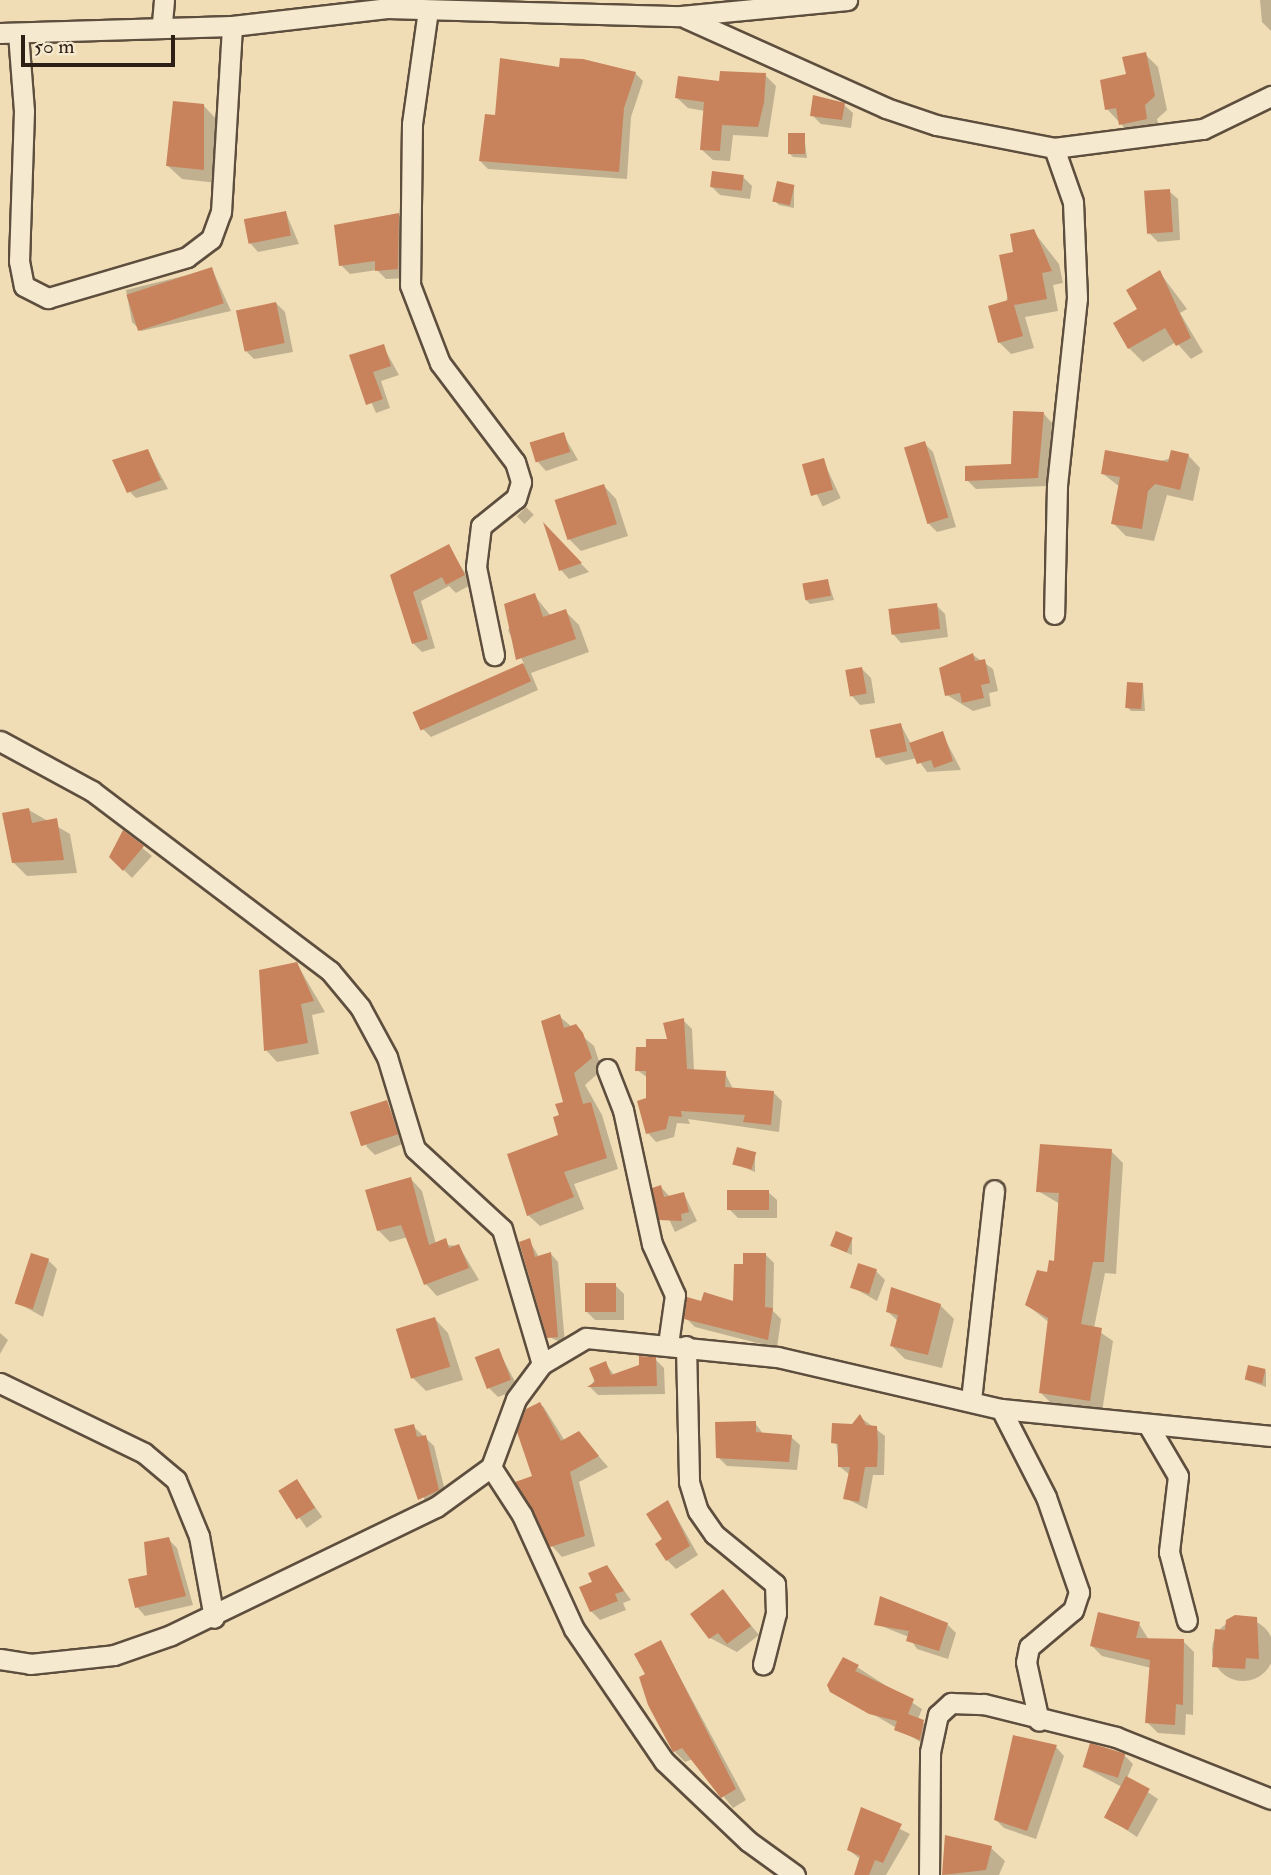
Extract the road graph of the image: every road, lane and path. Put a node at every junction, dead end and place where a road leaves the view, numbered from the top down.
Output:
1 (164, 0) edge
2 (847, 0) edge
3 (387, 4) edge
4 (428, 10) junction
5 (681, 16) junction
6 (162, 23) junction
7 (232, 26) junction
8 (9, 33) edge
9 (1271, 96) edge
10 (1054, 148) junction
11 (1054, 614) dead end
12 (494, 655) dead end
13 (0, 741) edge
14 (607, 1069) dead end
15 (995, 1190) dead end
16 (677, 1345) junction
17 (542, 1364) junction
18 (0, 1383) edge
19 (971, 1400) junction
20 (1001, 1409) junction
21 (1148, 1424) junction
22 (1271, 1436) edge
23 (491, 1467) junction
24 (214, 1618) junction
25 (1187, 1621) dead end
26 (0, 1659) edge
27 (763, 1664) dead end
28 (1038, 1721) junction
29 (1271, 1799) edge
30 (795, 1875) edge
31 (929, 1875) edge

1 - 6 street
2 - 5 street
3 - 4 street
3 - 7 street
4 - 5 street
4 - 12 street
5 - 10 street
6 - 7 street
6 - 8 street
7 - 8 street
9 - 10 street
10 - 11 street
13 - 17 street
14 - 16 street
15 - 19 street
16 - 17 street
16 - 19 street
16 - 27 street
17 - 23 street
18 - 24 street
19 - 20 street
20 - 21 street
20 - 28 street
21 - 22 street
21 - 25 street
23 - 24 street
23 - 30 street
24 - 26 street
28 - 29 street
28 - 31 street

